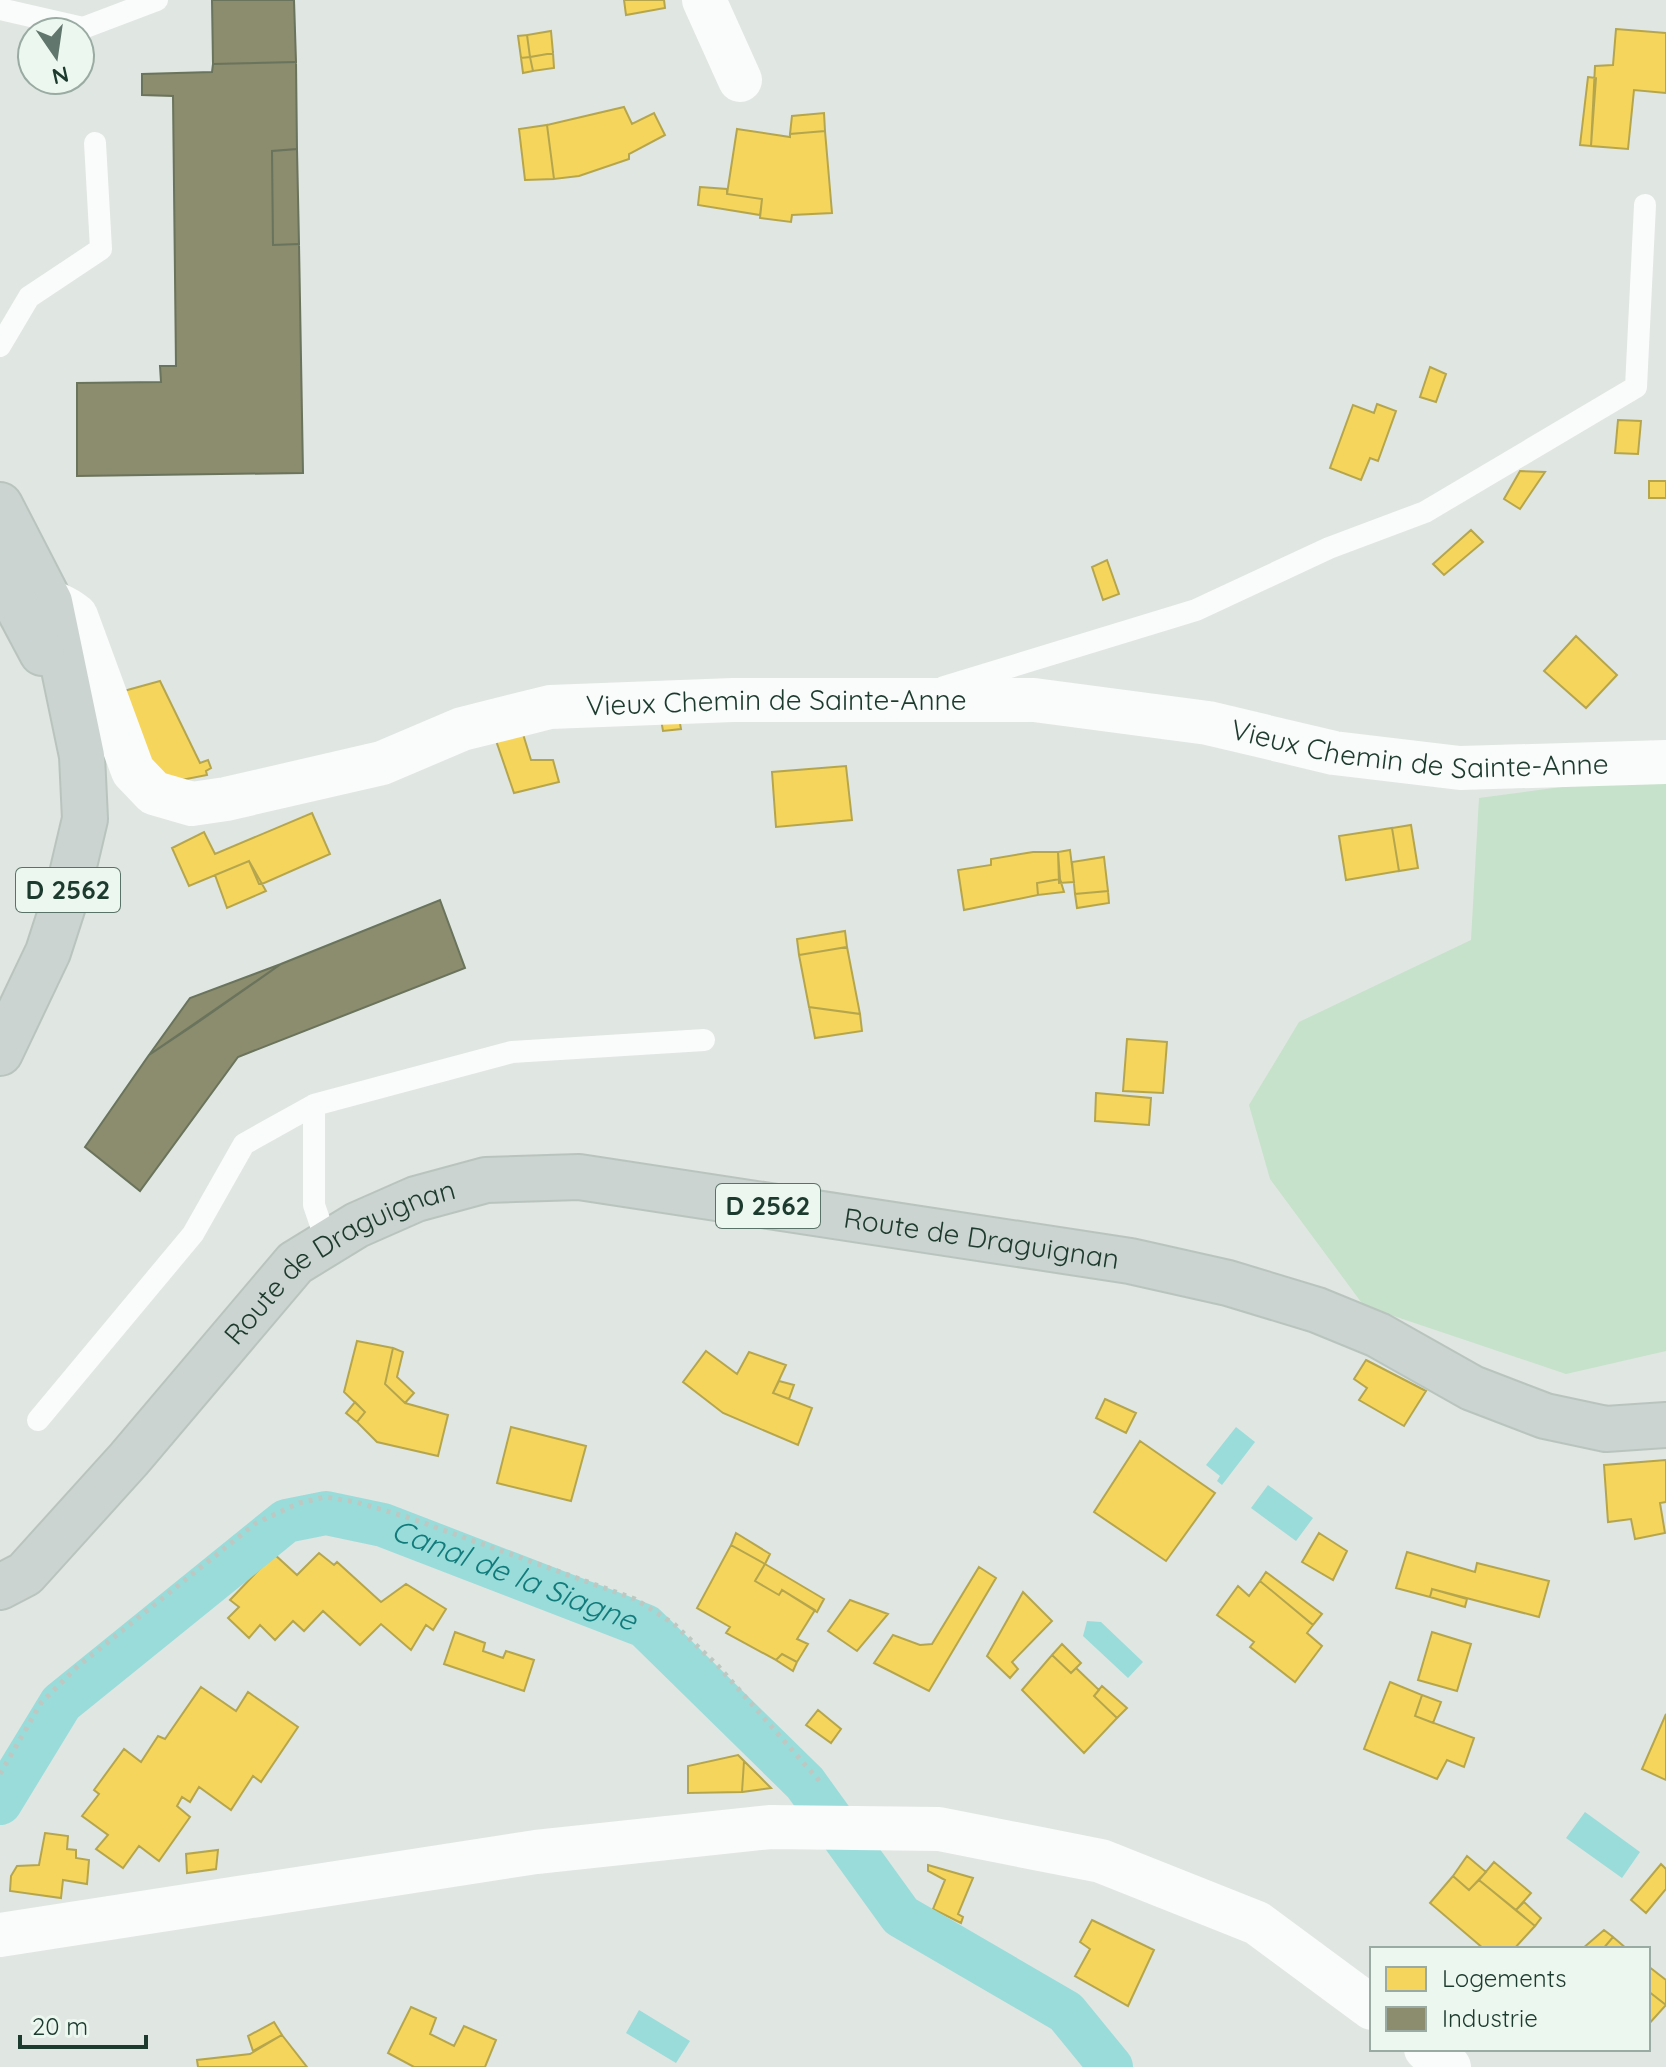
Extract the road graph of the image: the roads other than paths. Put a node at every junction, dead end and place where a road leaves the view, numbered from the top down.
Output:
1 (157, 0) edge
2 (704, 0) edge
3 (0, 9) edge
4 (740, 80) dead end
5 (95, 143) dead end
6 (1645, 205) dead end
7 (0, 346) edge
8 (0, 505) edge
9 (23, 595) edge
10 (908, 698) junction
11 (1666, 762) edge
12 (704, 1040) dead end
13 (0, 1053) edge
14 (314, 1105) junction
15 (327, 1243) junction
16 (38, 1420) dead end
17 (1666, 1425) edge
18 (0, 1587) edge
19 (0, 1935) edge
20 (1370, 2007) edge
21 (1429, 2051) edge
22 (1449, 2067) edge

1 - 3 lane
2 - 4 street
5 - 7 lane
6 - 10 lane
8 - 9 main road, D 2562
9 - 10 street, Vieux Chemin de Sainte-Anne
9 - 13 main road, D 2562
10 - 11 street, Vieux Chemin de Sainte-Anne
12 - 14 lane
14 - 15 lane
14 - 16 lane
15 - 17 main road, Route de Draguignan / D 2562
15 - 18 main road, Route de Draguignan / D 2562
19 - 20 street
21 - 22 street

